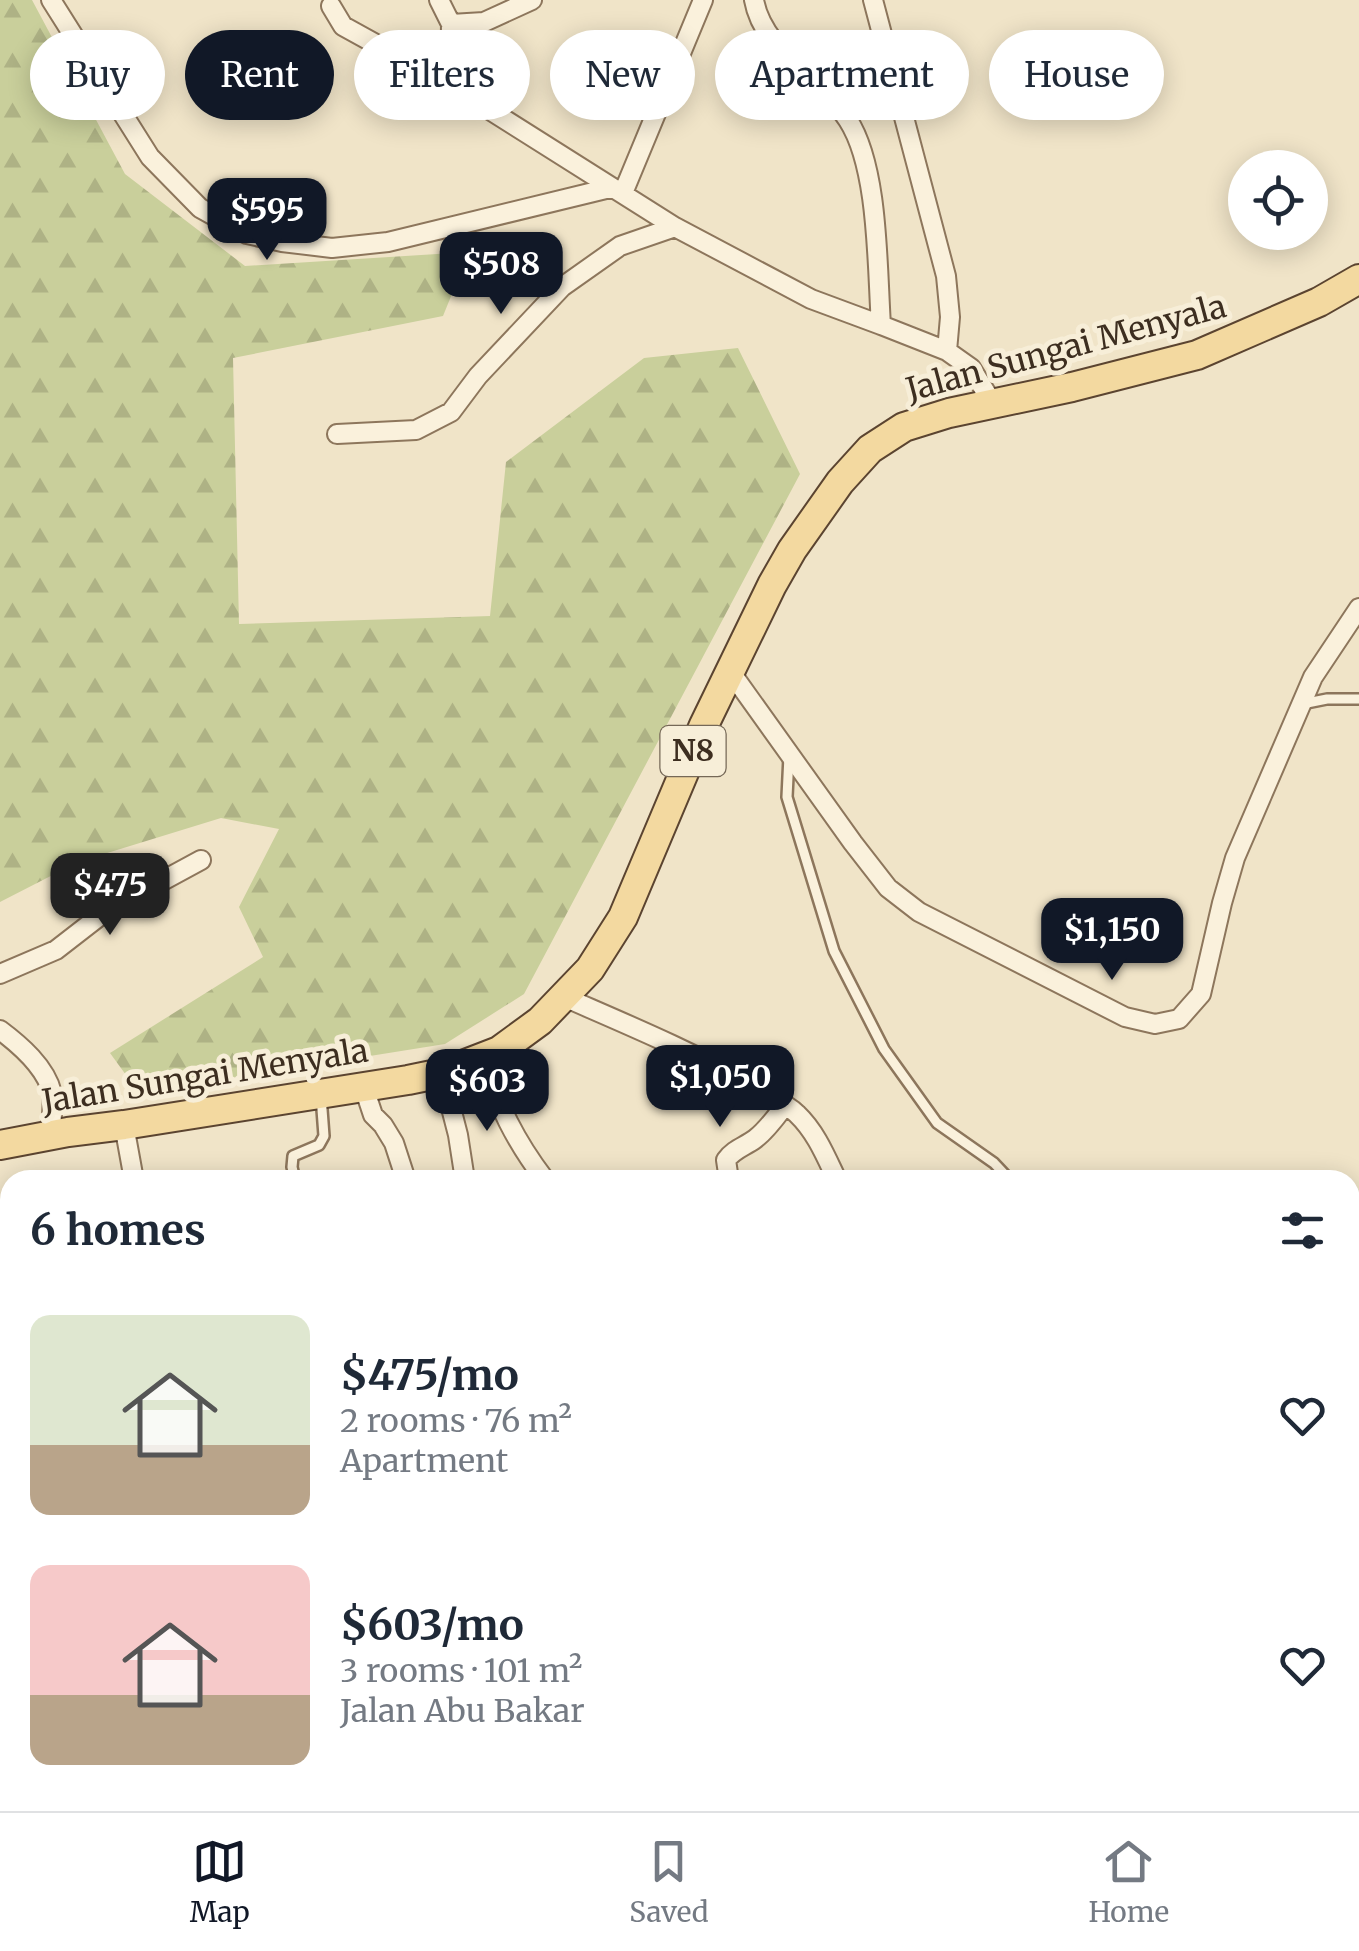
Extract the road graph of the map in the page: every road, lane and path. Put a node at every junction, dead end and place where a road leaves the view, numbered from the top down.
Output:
1 (51, 0) edge
2 (439, 0) edge
3 (532, 0) edge
4 (703, 0) edge
5 (754, 0) edge
6 (873, 0) edge
7 (331, 6) dead end
8 (451, 24) junction
9 (451, 30) edge
10 (354, 32) edge
11 (506, 120) edge
12 (617, 190) junction
13 (675, 227) junction
14 (1359, 279) edge
15 (882, 325) junction
16 (947, 351) junction
17 (992, 404) junction
18 (337, 434) dead end
19 (1359, 608) edge
20 (730, 670) junction
21 (1359, 699) edge
22 (1302, 704) junction
23 (789, 754) junction
24 (201, 860) dead end
25 (0, 974) edge
26 (564, 997) junction
27 (0, 1030) edge
28 (483, 1059) junction
29 (442, 1073) junction
30 (364, 1088) junction
31 (320, 1093) junction
32 (785, 1105) junction
33 (124, 1126) junction
34 (50, 1135) junction
35 (0, 1145) edge
36 (132, 1170) edge
37 (293, 1170) edge
38 (403, 1170) edge
39 (463, 1170) edge
40 (537, 1170) edge
41 (728, 1170) edge
42 (831, 1170) edge
43 (1000, 1170) edge

1 - 12 street
2 - 8 street
3 - 8 street
4 - 12 street
5 - 15 street
6 - 16 street
7 - 10 street
8 - 9 street
11 - 12 street
12 - 13 street
13 - 15 street
13 - 18 street
14 - 17 main road, Jalan Sungai Menyala / N8
15 - 16 street
16 - 17 street
17 - 20 main road, Jalan Sungai Menyala / N8
19 - 22 street
20 - 23 street
20 - 26 main road, Jalan Sungai Menyala / N8
21 - 22 lane
22 - 23 street
23 - 43 lane
24 - 25 street
26 - 28 main road, Jalan Sungai Menyala / N8
26 - 32 street
27 - 34 street
28 - 29 main road, Jalan Sungai Menyala / N8
28 - 40 street
29 - 30 main road, Jalan Sungai Menyala / N8
29 - 39 street
30 - 31 main road, Jalan Sungai Menyala / N8
30 - 38 street
31 - 33 main road, Jalan Sungai Menyala / N8
31 - 37 lane
32 - 41 street
32 - 42 street
33 - 34 main road, Jalan Sungai Menyala / N8
33 - 36 street
34 - 35 main road, Jalan Sungai Menyala / N8

